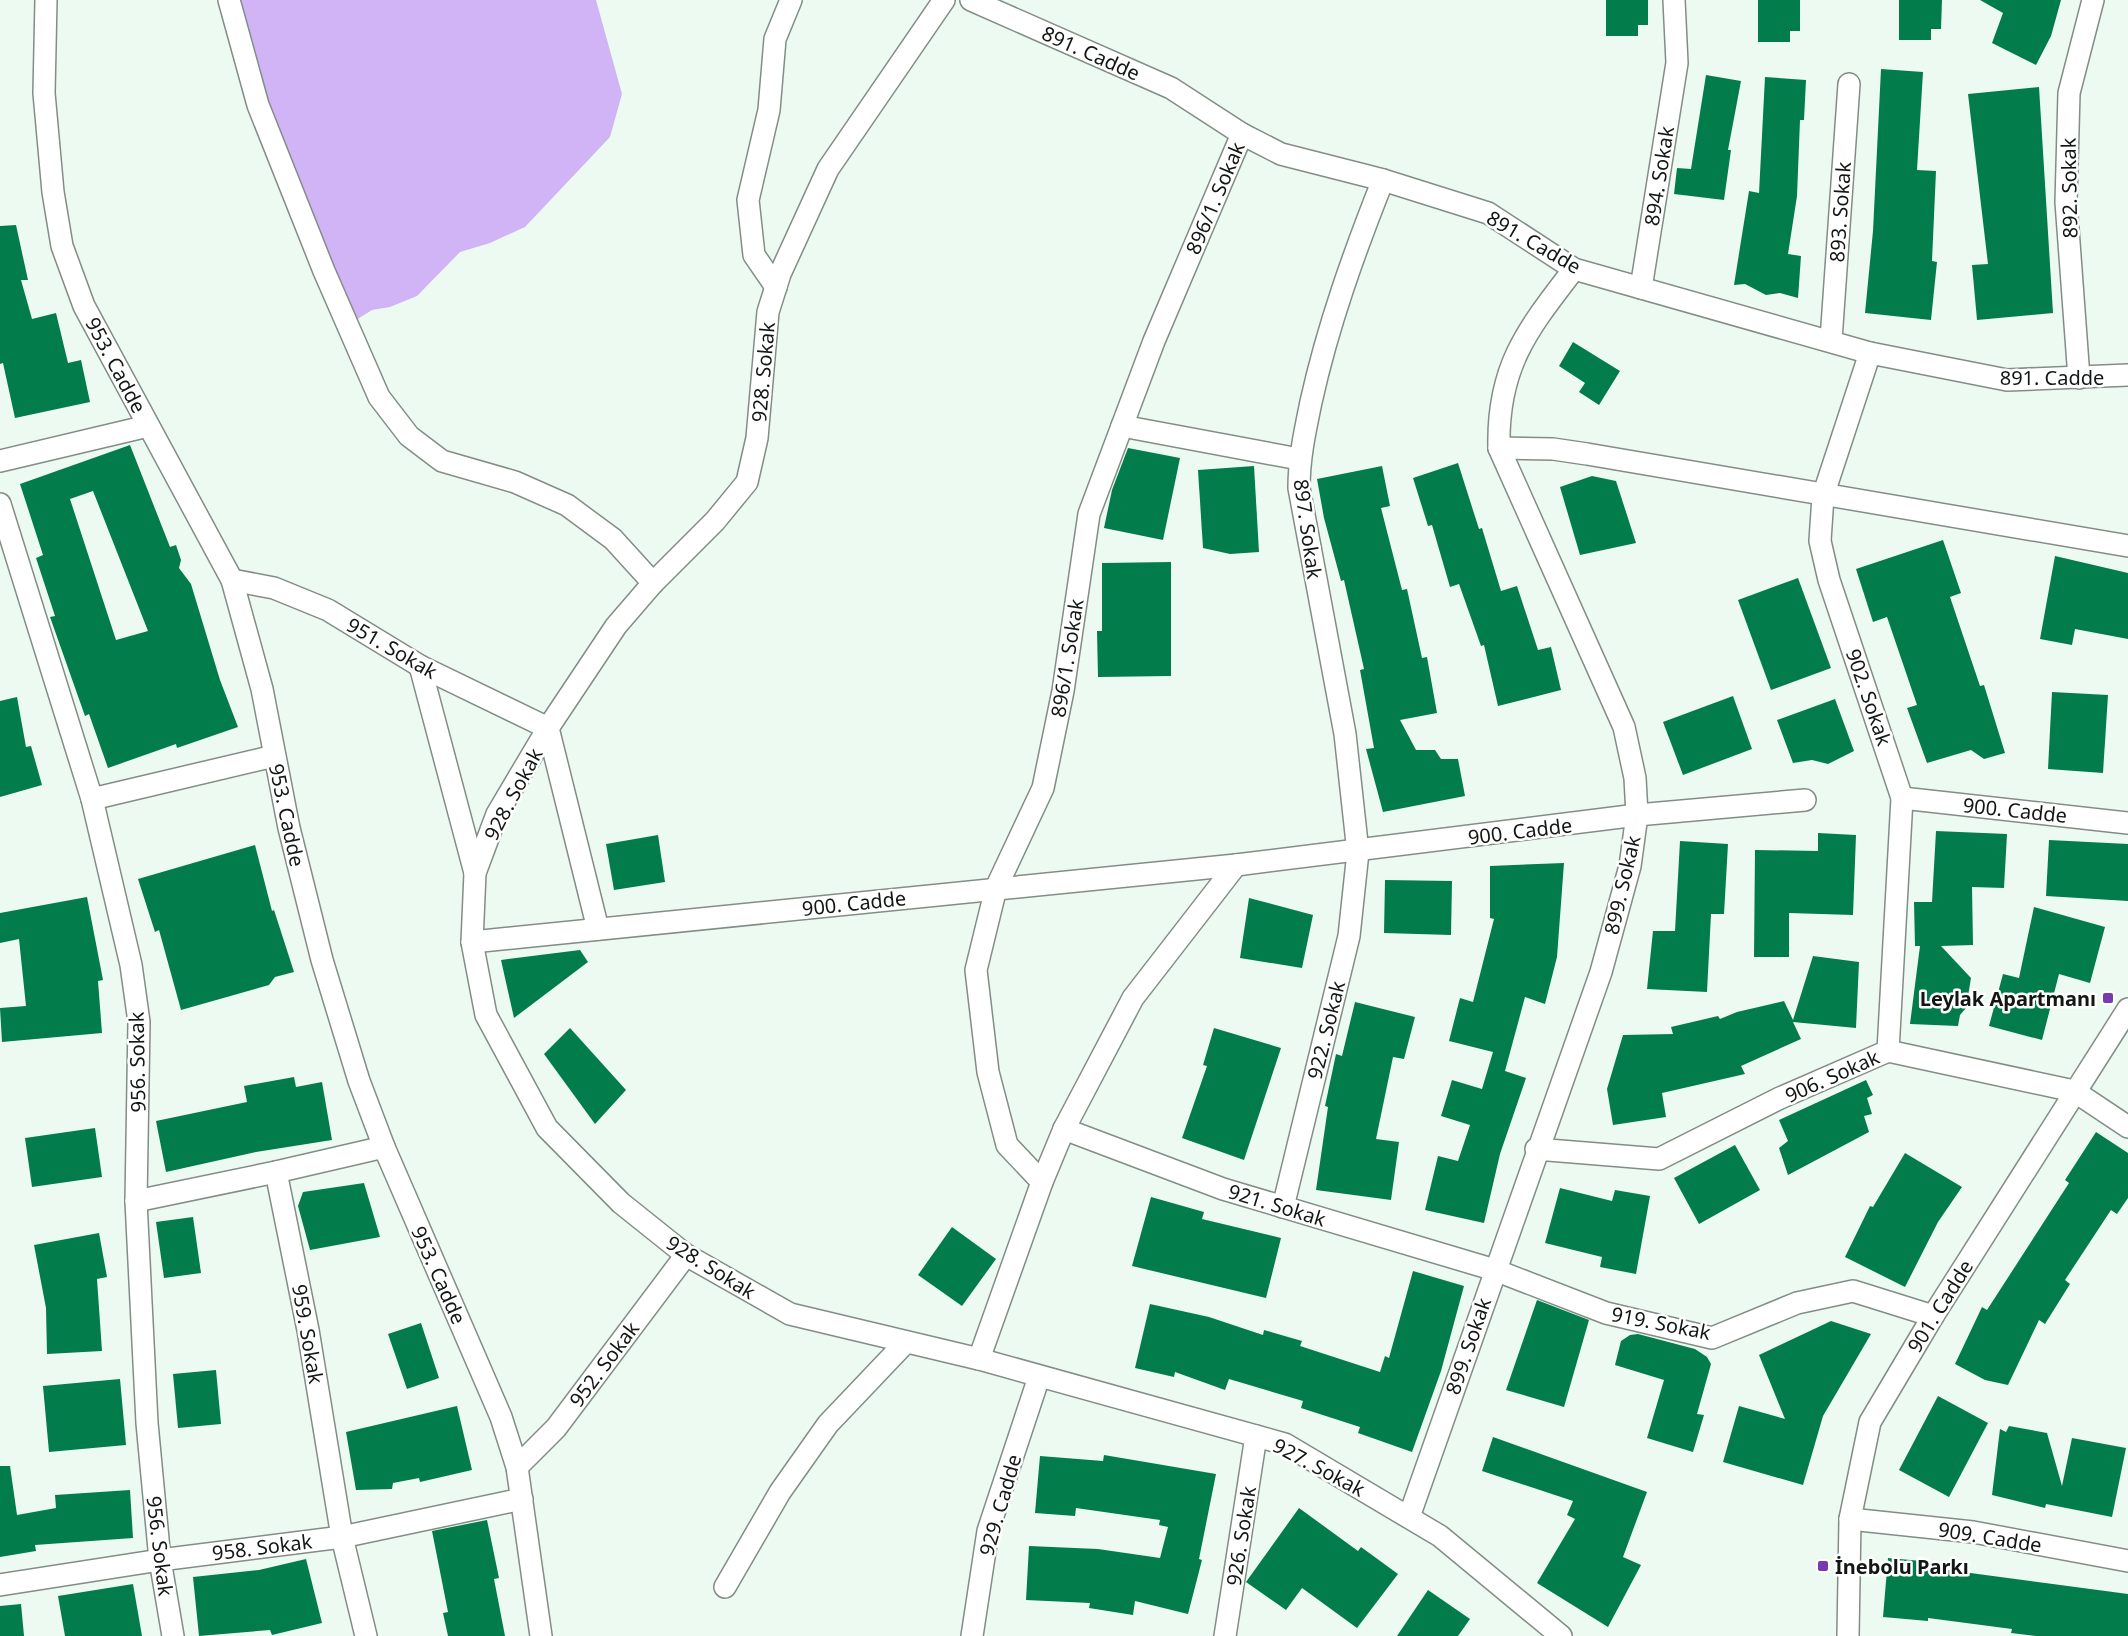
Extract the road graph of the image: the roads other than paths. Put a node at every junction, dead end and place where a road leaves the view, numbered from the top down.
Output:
1 (46, 0) edge
2 (229, 0) edge
3 (791, 0) edge
4 (944, 0) edge
5 (971, 0) edge
6 (1674, 0) edge
7 (2094, 0) edge
8 (1850, 84) dead end
9 (1242, 134) junction
10 (1383, 180) junction
11 (1574, 269) junction
12 (776, 287) junction
13 (1641, 288) junction
14 (1831, 340) junction
15 (1870, 352) junction
16 (2128, 375) edge
17 (2079, 378) junction
18 (148, 426) junction
19 (1122, 426) junction
20 (1499, 448) junction
21 (1299, 459) junction
22 (0, 460) edge
23 (1823, 496) junction
24 (0, 504) edge
25 (2128, 546) edge
26 (232, 580) junction
27 (653, 583) junction
28 (420, 666) junction
29 (548, 728) junction
30 (274, 756) junction
31 (1902, 798) junction
32 (92, 799) junction
33 (1805, 800) dead end
34 (1637, 815) junction
35 (2128, 823) edge
36 (1358, 852) junction
37 (1236, 865) junction
38 (475, 873) junction
39 (996, 888) junction
40 (598, 929) junction
41 (472, 942) junction
42 (2128, 1009) edge
43 (1888, 1052) junction
44 (2074, 1091) junction
45 (2128, 1126) edge
46 (1064, 1130) junction
47 (384, 1147) junction
48 (1536, 1149) junction
49 (276, 1172) junction
50 (1042, 1182) junction
51 (136, 1201) junction
52 (1283, 1207) junction
53 (686, 1255) junction
54 (1495, 1270) junction
55 (1933, 1316) junction
56 (906, 1342) junction
57 (979, 1359) junction
58 (1039, 1377) junction
59 (1256, 1436) junction
60 (517, 1467) junction
61 (522, 1499) junction
62 (1408, 1517) junction
63 (1851, 1519) junction
64 (342, 1537) junction
65 (160, 1560) junction
66 (2128, 1561) edge
67 (0, 1585) edge
68 (725, 1587) dead end
69 (173, 1636) edge
70 (366, 1636) edge
71 (541, 1636) edge
72 (972, 1636) edge
73 (1225, 1636) edge
74 (1561, 1636) edge
75 (1848, 1636) edge

1 - 18 street, 953. Cadde
2 - 27 street
3 - 12 street
4 - 12 street, 928. Sokak
5 - 9 street, 891. Cadde
6 - 13 street, 894. Sokak
7 - 17 street, 892. Sokak
8 - 14 street, 893. Sokak
9 - 10 street, 891. Cadde
9 - 19 street, 896/1. Sokak
10 - 11 street, 891. Cadde
10 - 21 street, 897. Sokak
11 - 13 street, 891. Cadde
11 - 20 street, 899. Sokak
12 - 27 street, 928. Sokak
13 - 14 street, 891. Cadde
14 - 15 street, 891. Cadde
15 - 17 street, 891. Cadde
15 - 23 street, 902. Sokak
16 - 17 street, 891. Cadde
18 - 22 street
18 - 26 street, 953. Cadde
19 - 21 street
19 - 39 street, 896/1. Sokak
20 - 23 street
20 - 34 street, 899. Sokak
21 - 36 street, 897. Sokak
23 - 25 street
23 - 31 street, 902. Sokak
24 - 32 street, 956. Sokak
26 - 28 street, 951. Sokak
26 - 30 street, 953. Cadde
27 - 29 street, 928. Sokak
28 - 29 street, 951. Sokak
28 - 38 street
29 - 38 street, 928. Sokak
29 - 40 street
30 - 32 street
30 - 47 street, 953. Cadde
31 - 35 street, 900. Cadde
31 - 43 street, 902. Sokak
32 - 51 street, 956. Sokak
33 - 34 street, 900. Cadde
34 - 36 street, 900. Cadde
34 - 48 street, 899. Sokak
36 - 37 street, 900. Cadde
36 - 52 street, 922. Sokak
37 - 39 street, 900. Cadde
37 - 46 street
38 - 41 street, 928. Sokak
39 - 40 street, 900. Cadde
39 - 50 street, 896/1. Sokak
40 - 41 street, 900. Cadde
41 - 53 street, 928. Sokak
42 - 44 street, 901. Cadde
43 - 44 street, 906. Sokak
43 - 48 street, 906. Sokak
44 - 45 street, 906. Sokak
44 - 55 street, 901. Cadde
46 - 50 street
46 - 52 street, 921. Sokak
47 - 49 street
47 - 60 street, 953. Cadde
48 - 54 street, 899. Sokak
49 - 51 street
49 - 64 street, 959. Sokak
50 - 57 street
51 - 65 street, 956. Sokak
52 - 54 street, 921. Sokak
53 - 56 street, 928. Sokak
53 - 60 street, 952. Sokak
54 - 55 street, 919. Sokak
54 - 62 street, 899. Sokak
55 - 63 street, 901. Cadde
56 - 57 street, 928. Sokak
56 - 68 street
57 - 58 street, 928. Sokak
58 - 59 street, 927. Sokak
58 - 72 street, 929. Cadde
59 - 62 street, 927. Sokak
59 - 73 street, 926. Sokak
60 - 61 street, 953. Cadde
61 - 64 street, 958. Sokak
61 - 71 street, 953. Cadde
62 - 74 street, 927. Sokak
63 - 66 street, 909. Cadde
63 - 75 street, 901. Cadde
64 - 65 street, 958. Sokak
64 - 70 street, 959. Sokak
65 - 67 street, 958. Sokak
65 - 69 street, 956. Sokak

